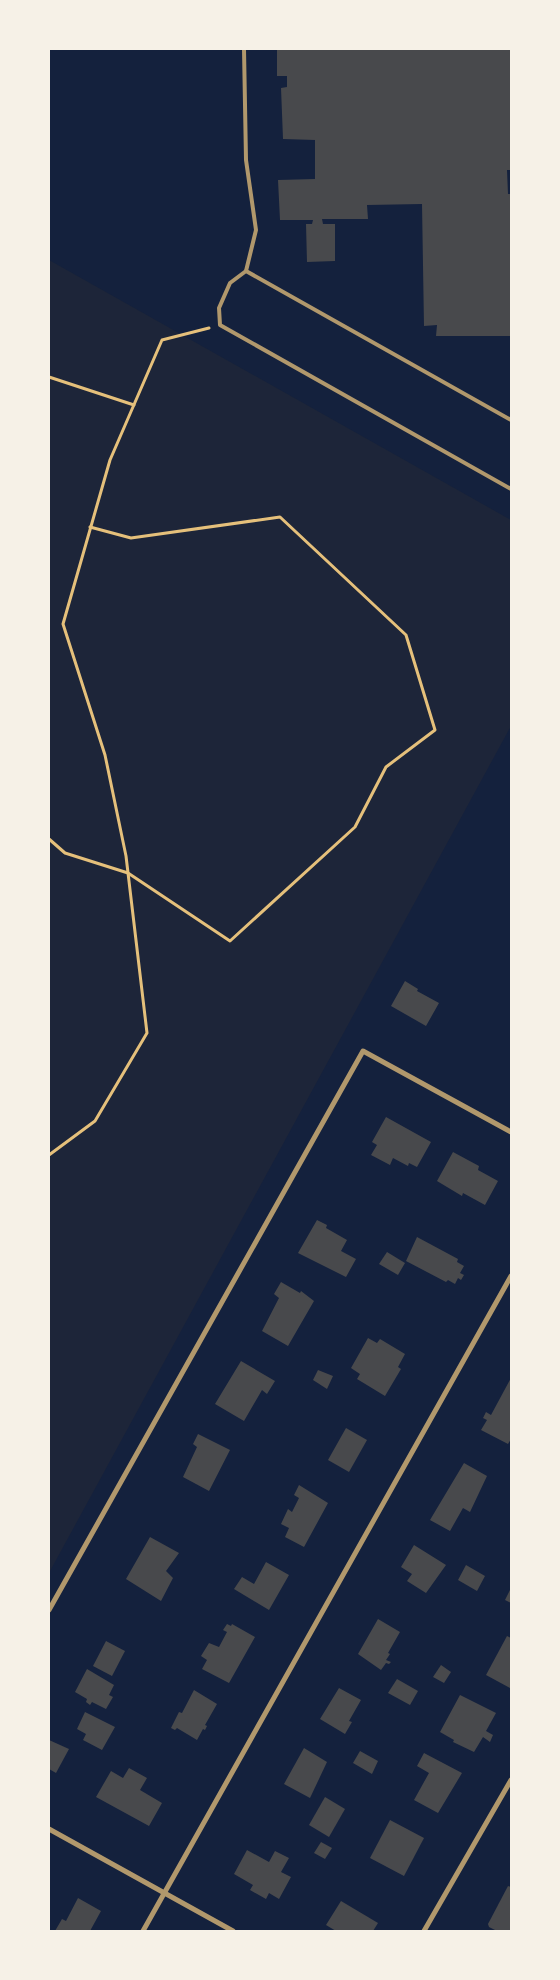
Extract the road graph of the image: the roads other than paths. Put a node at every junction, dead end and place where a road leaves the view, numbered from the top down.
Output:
1 (244, 49) edge
2 (246, 271) junction
3 (511, 420) edge
4 (511, 489) edge
5 (511, 1132) edge
6 (511, 1276) edge
7 (49, 1610) edge
8 (511, 1780) edge
9 (49, 1829) edge
10 (164, 1893) junction
11 (143, 1931) edge
12 (233, 1931) edge
13 (424, 1931) edge

1 - 2 lane
2 - 3 lane
2 - 4 lane
5 - 7 street
6 - 10 street
8 - 13 street
9 - 10 street
10 - 11 street
10 - 12 street

